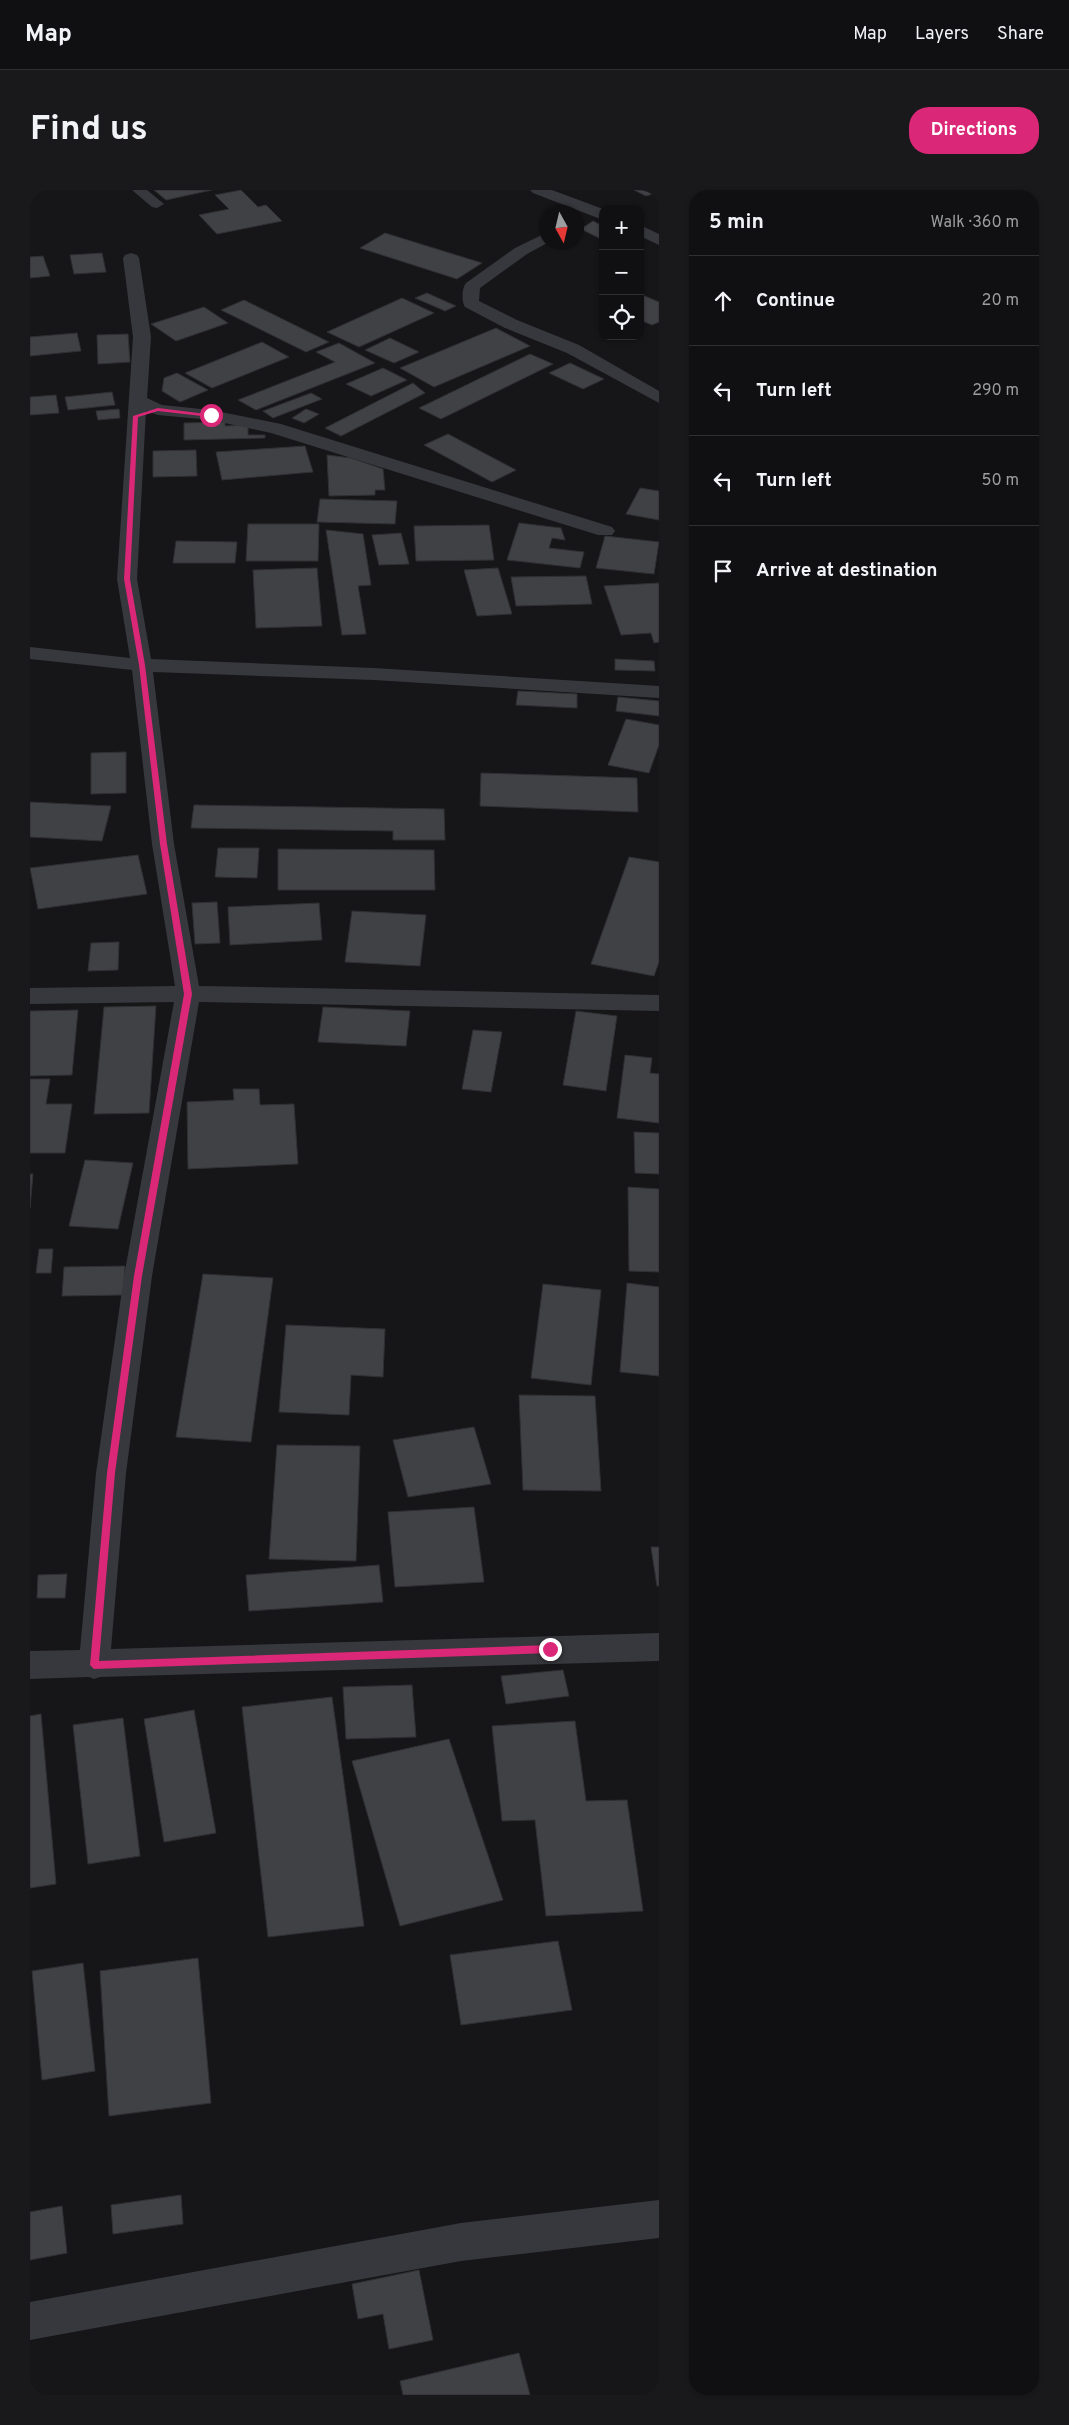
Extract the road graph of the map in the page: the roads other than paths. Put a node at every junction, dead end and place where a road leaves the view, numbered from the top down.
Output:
1 (139, 190) edge
2 (538, 190) edge
3 (157, 204) dead end
4 (599, 214) edge
5 (584, 219) edge
6 (644, 232) edge
7 (659, 240) edge
8 (539, 242) edge
9 (130, 258) dead end
10 (659, 398) edge
11 (136, 408) junction
12 (605, 530) dead end
13 (30, 653) edge
14 (142, 665) junction
15 (659, 692) edge
16 (188, 994) junction
17 (30, 996) edge
18 (659, 1003) edge
19 (659, 1647) edge
20 (30, 1665) edge
21 (94, 1665) junction
22 (659, 2219) edge
23 (30, 2321) edge

1 - 3 lane
2 - 4 street
4 - 5 street
6 - 7 street
8 - 10 street
9 - 11 street
11 - 12 street
11 - 14 street
13 - 14 street
14 - 15 street
14 - 16 street
16 - 17 street
16 - 18 street
16 - 21 street
19 - 21 street
20 - 21 street
22 - 23 street

